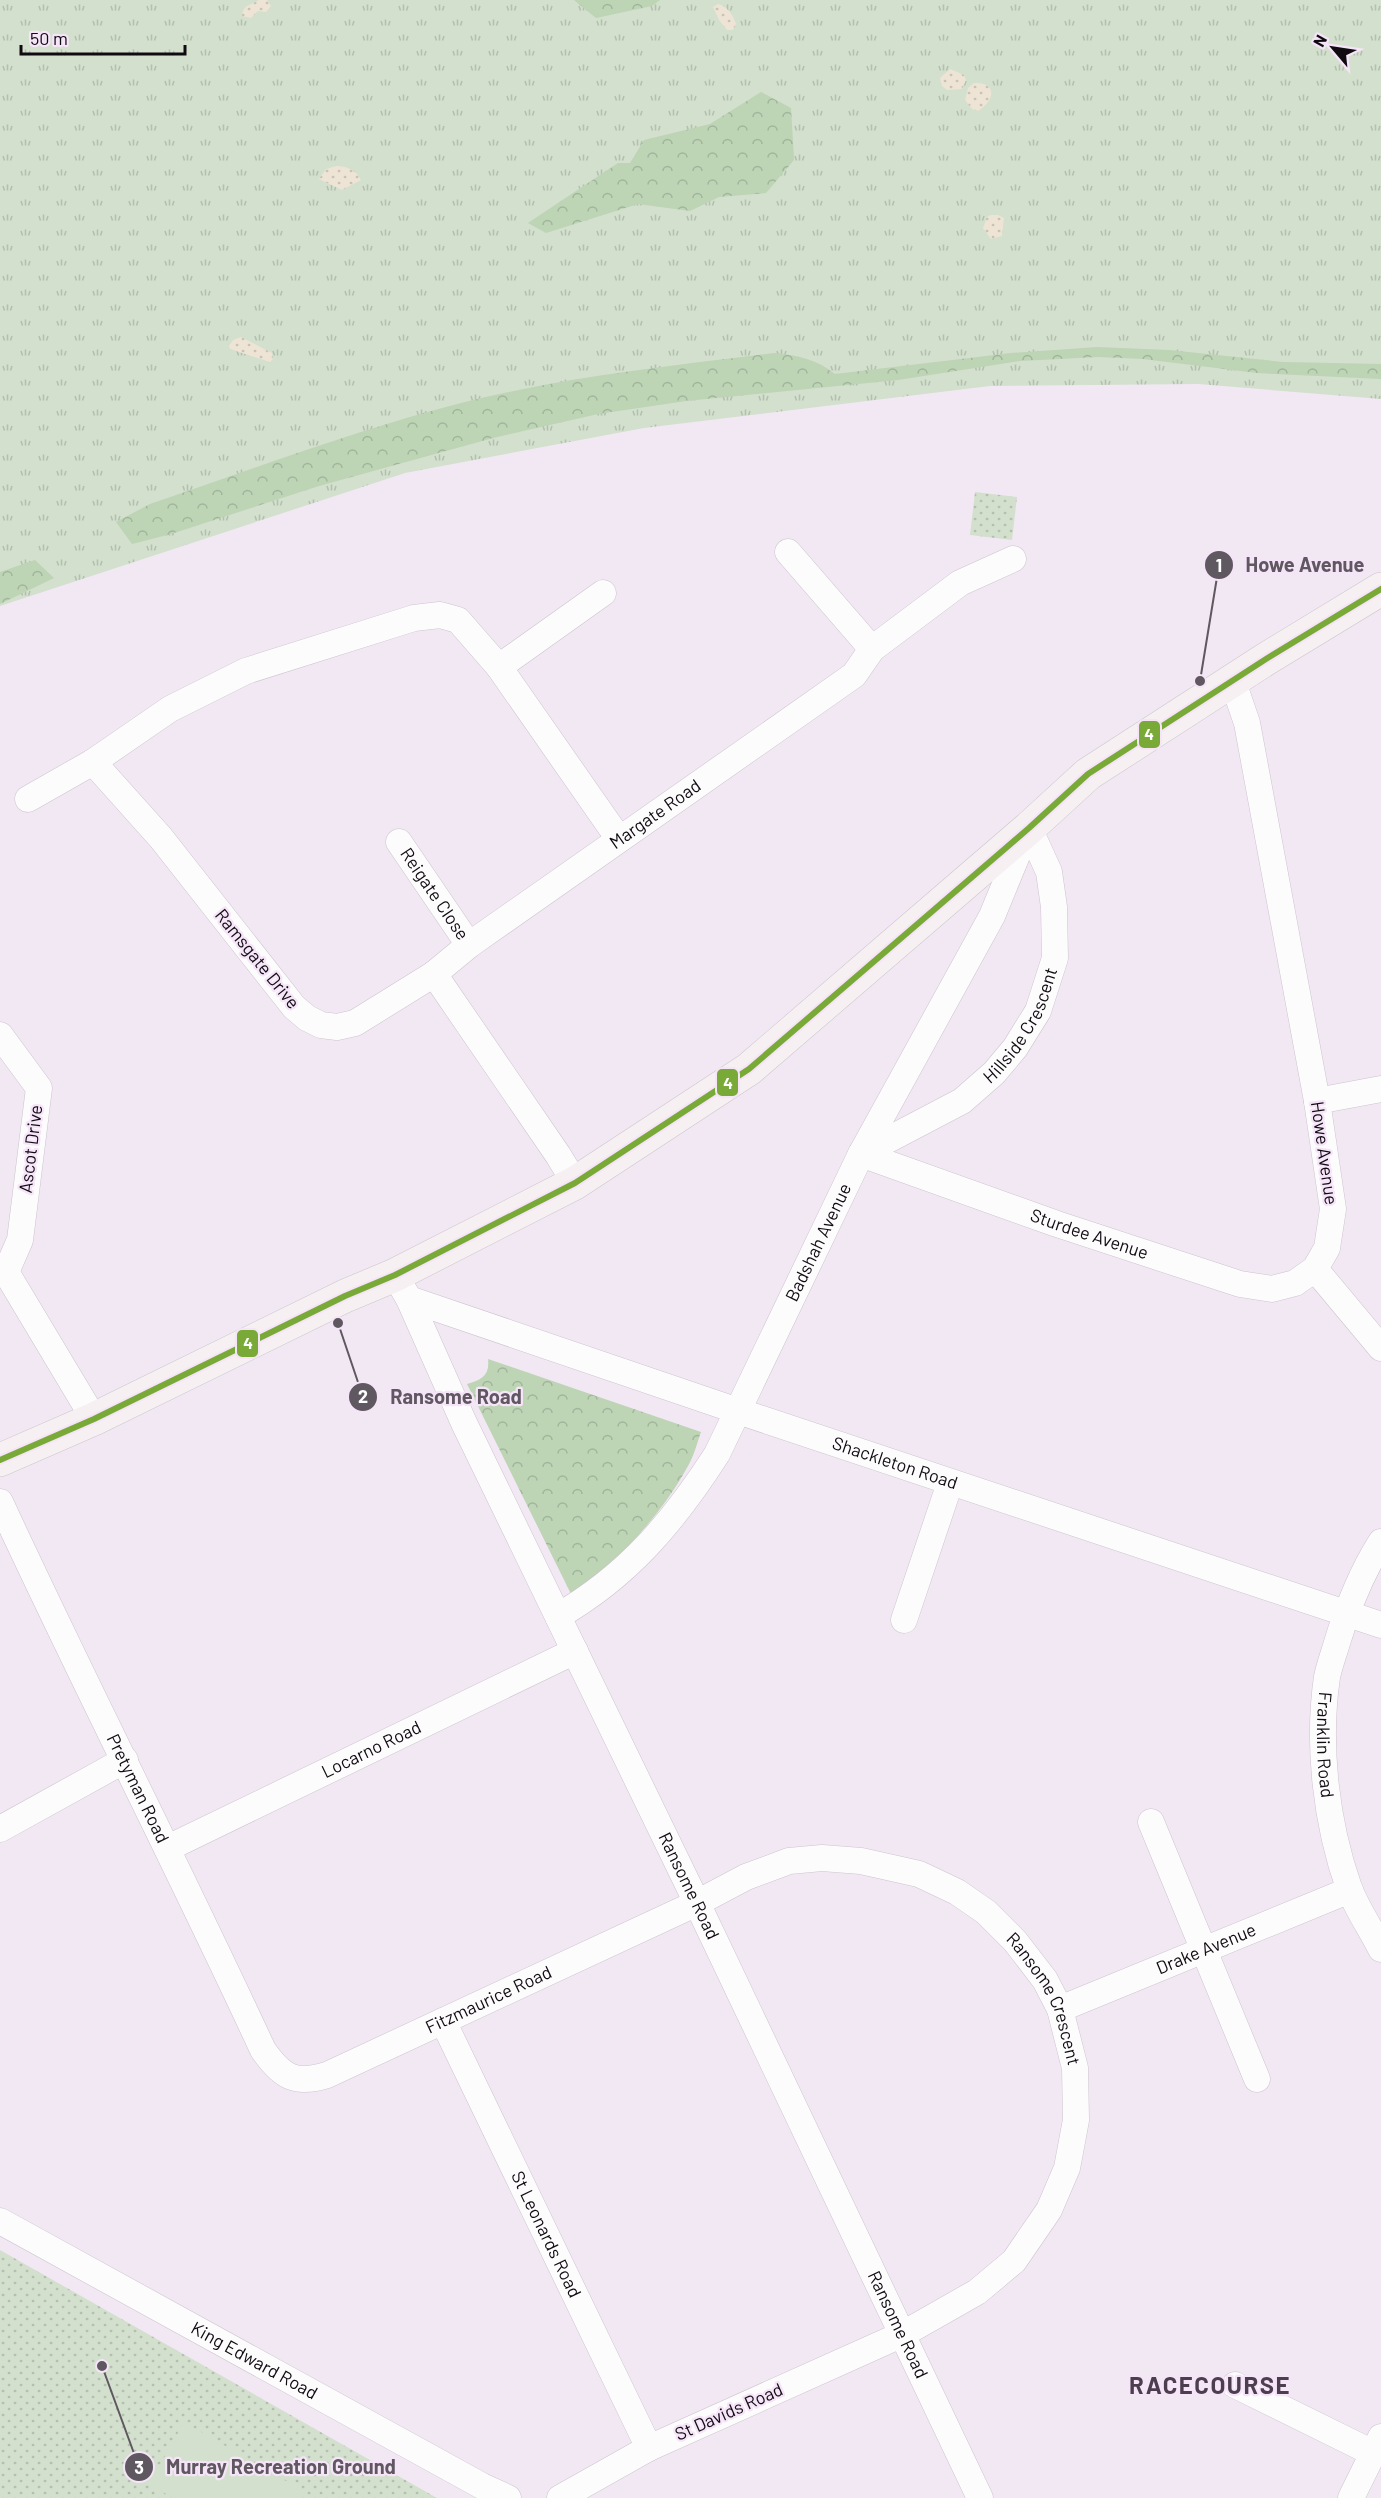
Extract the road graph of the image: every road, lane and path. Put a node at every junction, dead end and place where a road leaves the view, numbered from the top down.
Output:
1 (788, 552) dead end
2 (1012, 559) dead end
3 (1381, 589) edge
4 (603, 592) dead end
5 (872, 649) junction
6 (499, 667) junction
7 (1233, 682) junction
8 (93, 762) junction
9 (28, 799) dead end
10 (1029, 828) junction
11 (619, 839) junction
12 (399, 842) dead end
13 (469, 945) junction
14 (434, 974) junction
15 (0, 1035) edge
16 (1381, 1089) edge
17 (1317, 1101) junction
18 (861, 1154) junction
19 (574, 1183) junction
20 (1315, 1269) junction
21 (3, 1272) edge
22 (402, 1287) junction
23 (1381, 1348) edge
24 (738, 1412) junction
25 (93, 1419) junction
26 (0, 1460) edge
27 (950, 1483) junction
28 (0, 1502) edge
29 (1381, 1542) edge
30 (1346, 1613) junction
31 (558, 1616) junction
32 (904, 1620) dead end
33 (1381, 1625) edge
34 (575, 1650) junction
35 (125, 1760) junction
36 (1151, 1822) dead end
37 (0, 1829) edge
38 (168, 1848) junction
39 (1350, 1890) junction
40 (697, 1903) junction
41 (1381, 1949) edge
42 (1204, 1950) junction
43 (1060, 2009) junction
44 (443, 2021) junction
45 (280, 2072) joint
46 (1257, 2079) dead end
47 (0, 2221) edge
48 (903, 2334) junction
49 (1235, 2385) dead end
50 (1377, 2445) edge
51 (649, 2448) junction
52 (508, 2498) edge
53 (560, 2498) edge
54 (980, 2498) edge
55 (1352, 2498) edge

1 - 5 street
2 - 5 street, Margate Road
3 - 7 main road
4 - 6 street
5 - 11 street, Margate Road
6 - 8 street
6 - 11 street
7 - 10 main road
7 - 17 street, Howe Avenue
8 - 9 street
8 - 14 street, Ramsgate Drive
10 - 18 street, Badshah Avenue
10 - 18 street, Hillside Crescent
10 - 19 main road
11 - 13 street, Margate Road
12 - 13 street, Reigate Close
13 - 14 street, Margate Road
14 - 19 street
15 - 21 street, Ascot Drive
16 - 17 street
17 - 20 street, Howe Avenue
18 - 20 street, Sturdee Avenue
18 - 24 street, Badshah Avenue
19 - 22 main road
20 - 23 street
21 - 25 street, Ascot Drive
22 - 24 street, Shackleton Road
22 - 25 main road
22 - 31 street, Ransome Road
24 - 27 street, Shackleton Road
24 - 31 street, Badshah Avenue
25 - 26 main road
27 - 30 street, Shackleton Road
27 - 32 street
28 - 35 street, Pretyman Road
29 - 30 street, Franklin Road
30 - 33 street, Shackleton Road
30 - 39 street, Franklin Road
31 - 34 street, Ransome Road
34 - 38 street, Locarno Road
34 - 40 street, Ransome Road
35 - 37 street
35 - 38 street, Pretyman Road
36 - 42 street
38 - 45 street, Pretyman Road
39 - 41 street, Franklin Road
39 - 42 street, Drake Avenue
40 - 43 street, Ransome Crescent
40 - 44 street, Fitzmaurice Road
40 - 48 street, Ransome Road
42 - 43 street, Drake Avenue
42 - 46 street
43 - 48 street, Ransome Crescent
44 - 45 street, Fitzmaurice Road
44 - 51 street, St Leonards Road
47 - 52 street, King Edward Road
48 - 51 street, St Davids Road
48 - 54 street, Ransome Road
49 - 50 street
50 - 55 street
51 - 53 street, St Davids Road

